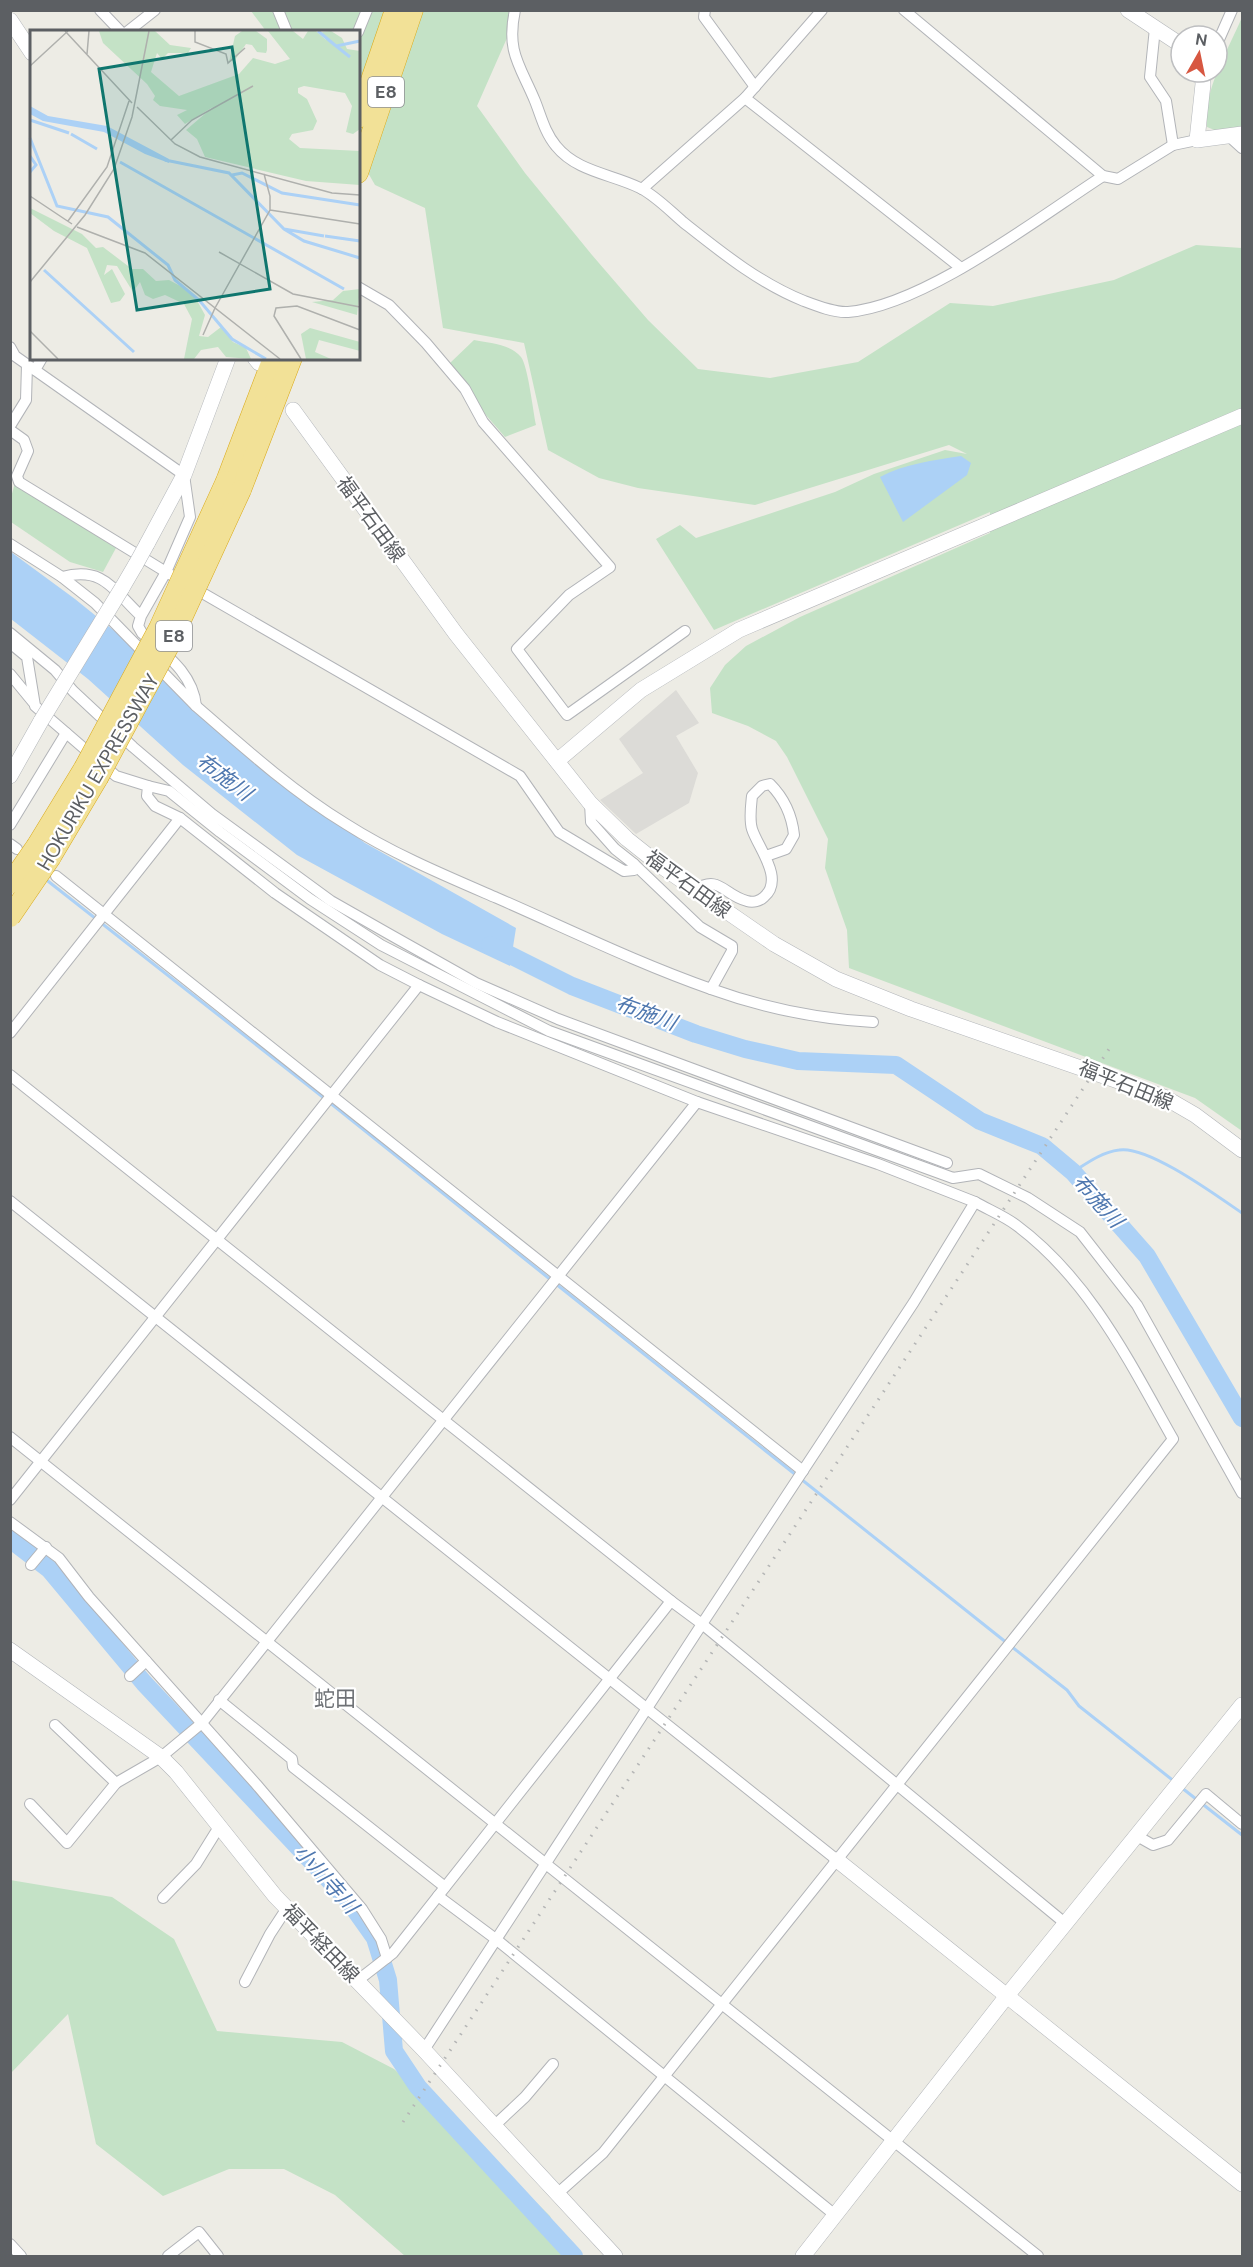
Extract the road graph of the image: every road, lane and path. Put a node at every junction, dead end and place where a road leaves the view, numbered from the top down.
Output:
1 (100, 10) edge
2 (155, 10) edge
3 (278, 10) edge
4 (367, 10) edge
5 (395, 10) edge
6 (413, 10) edge
7 (515, 10) edge
8 (705, 10) edge
9 (822, 10) edge
10 (904, 10) edge
11 (1128, 10) edge
12 (1232, 10) edge
13 (10, 20) edge
14 (1226, 24) edge
15 (1155, 28) junction
16 (119, 30) edge
17 (130, 30) edge
18 (286, 30) edge
19 (359, 30) edge
20 (1169, 37) edge
21 (30, 49) edge
22 (1203, 84) edge
23 (755, 87) junction
24 (745, 98) junction
25 (360, 111) edge
26 (1197, 140) junction
27 (1239, 140) edge
28 (1173, 145) junction
29 (360, 167) edge
30 (1103, 176) junction
31 (642, 189) junction
32 (961, 268) junction
33 (360, 289) edge
34 (10, 347) edge
35 (40, 360) edge
36 (227, 360) edge
37 (262, 360) edge
38 (291, 360) edge
39 (31, 367) junction
40 (293, 410) dead end
41 (1242, 416) edge
42 (10, 428) edge
43 (184, 475) junction
44 (233, 485) junction
45 (10, 544) edge
46 (166, 572) junction
47 (62, 577) junction
48 (141, 616) junction
49 (685, 631) dead end
50 (10, 633) edge
51 (10, 643) edge
52 (10, 674) edge
53 (35, 706) junction
54 (196, 706) junction
55 (66, 733) junction
56 (557, 761) junction
57 (10, 776) edge
58 (148, 786) junction
59 (590, 803) junction
60 (180, 818) junction
61 (10, 825) edge
62 (766, 856) junction
63 (48, 859) junction
64 (634, 864) junction
65 (10, 884) edge
66 (694, 890) junction
67 (105, 913) junction
68 (10, 917) edge
69 (419, 985) junction
70 (711, 989) junction
71 (873, 1022) dead end
72 (10, 1033) edge
73 (10, 1075) edge
74 (332, 1097) junction
75 (697, 1102) junction
76 (1242, 1150) edge
77 (947, 1162) dead end
78 (10, 1201) edge
79 (975, 1202) junction
80 (218, 1239) junction
81 (558, 1275) junction
82 (156, 1317) junction
83 (443, 1420) junction
84 (10, 1437) edge
85 (41, 1461) junction
86 (803, 1471) junction
87 (1242, 1493) edge
88 (384, 1496) junction
89 (10, 1500) edge
90 (10, 1522) edge
91 (45, 1547) junction
92 (31, 1565) dead end
93 (671, 1601) junction
94 (702, 1624) junction
95 (266, 1641) junction
96 (10, 1650) edge
97 (146, 1661) junction
98 (130, 1676) dead end
99 (611, 1680) junction
100 (219, 1700) junction
101 (1242, 1704) edge
102 (648, 1710) junction
103 (202, 1723) junction
104 (55, 1725) dead end
105 (161, 1757) junction
106 (116, 1783) junction
107 (898, 1784) junction
108 (30, 1804) dead end
109 (495, 1824) junction
110 (1242, 1824) edge
111 (219, 1827) junction
112 (1137, 1836) junction
113 (837, 1860) junction
114 (546, 1864) junction
115 (441, 1892) junction
116 (163, 1898) dead end
117 (287, 1908) junction
118 (1066, 1924) junction
119 (497, 1940) junction
120 (387, 1958) junction
121 (245, 1982) dead end
122 (361, 1985) junction
123 (1007, 1995) junction
124 (723, 2003) junction
125 (424, 2050) junction
126 (553, 2064) dead end
127 (665, 2076) junction
128 (494, 2126) junction
129 (893, 2141) junction
130 (1242, 2184) edge
131 (557, 2194) junction
132 (836, 2215) junction
133 (10, 2244) edge
134 (21, 2256) edge
135 (168, 2256) edge
136 (218, 2256) edge
137 (615, 2256) edge
138 (803, 2256) edge
139 (1038, 2256) edge

1 - 16 street
2 - 17 street
3 - 18 street
4 - 19 street
5 - 25 highway, E8
6 - 29 highway, E8
7 - 31 street
8 - 23 street
9 - 23 street
10 - 30 street
11 - 15 street
12 - 14 street
13 - 21 street
15 - 20 street
15 - 28 street
22 - 26 street
23 - 24 street
24 - 31 street
24 - 32 street
26 - 27 street
26 - 28 street
28 - 30 street
30 - 32 street
31 - 32 street
33 - 49 street
34 - 39 street
35 - 39 street
36 - 43 street
37 - 44 highway, HOKURIKU EXPRESSWAY / E8
38 - 44 highway, HOKURIKU EXPRESSWAY / E8
39 - 42 street
39 - 43 street
40 - 56 street, 福平石田線
41 - 56 street
42 - 46 street
43 - 46 street
43 - 57 street, bridge
44 - 63 highway, HOKURIKU EXPRESSWAY / E8, bridge
45 - 47 street
46 - 48 street
46 - 64 street
47 - 48 street
47 - 54 street
48 - 54 street
50 - 77 street
51 - 53 street
52 - 53 street
53 - 55 street
54 - 70 street
55 - 58 street
55 - 61 street
56 - 59 street, 福平石田線
58 - 60 street
58 - 87 street
59 - 64 street
59 - 66 street, 福平石田線
60 - 67 street
60 - 69 street
62 - 62 street
62 - 66 street
63 - 65 highway, HOKURIKU EXPRESSWAY / E8, bridge
63 - 67 street
63 - 68 highway, HOKURIKU EXPRESSWAY / E8, bridge
64 - 70 street
66 - 76 street, 福平石田線
67 - 72 street
67 - 74 street
69 - 74 street
69 - 75 street
70 - 71 street
73 - 80 street
74 - 80 street
74 - 81 street
75 - 79 street
75 - 81 street
78 - 82 street
79 - 86 street
79 - 107 street
80 - 82 street
80 - 83 street
81 - 83 street
81 - 86 street
82 - 85 street
82 - 88 street
83 - 88 street
83 - 93 street
84 - 85 street
85 - 89 street
85 - 95 street
86 - 94 street
88 - 95 street
88 - 99 street
90 - 91 street
91 - 92 street
91 - 97 street
93 - 94 street
93 - 99 street
94 - 102 street
94 - 107 street
95 - 100 street
95 - 109 street
96 - 105 street, 福平経田線
97 - 98 street
97 - 103 street
99 - 102 street
99 - 109 street
100 - 103 street
100 - 115 street
101 - 112 street
102 - 113 street
102 - 114 street
103 - 105 street
103 - 120 street
104 - 106 street
105 - 106 street
105 - 111 street, 福平経田線
106 - 108 street
107 - 113 street
107 - 118 street
109 - 114 street
109 - 115 street
110 - 112 street
111 - 116 street
111 - 117 street, 福平経田線
112 - 118 street
113 - 123 street
113 - 124 street
114 - 119 street
114 - 124 street
115 - 119 street
115 - 120 street
117 - 121 street
117 - 122 street, 福平経田線
118 - 123 street
119 - 125 street
119 - 127 street
120 - 122 street
122 - 125 street, 福平経田線
123 - 129 street
123 - 130 street
124 - 127 street
124 - 129 street
125 - 128 street, 福平経田線
126 - 128 street
127 - 131 street
127 - 132 street
128 - 131 street, 福平経田線
129 - 132 street
129 - 139 street
131 - 137 street, 福平経田線
132 - 138 street
133 - 134 street
135 - 136 street

